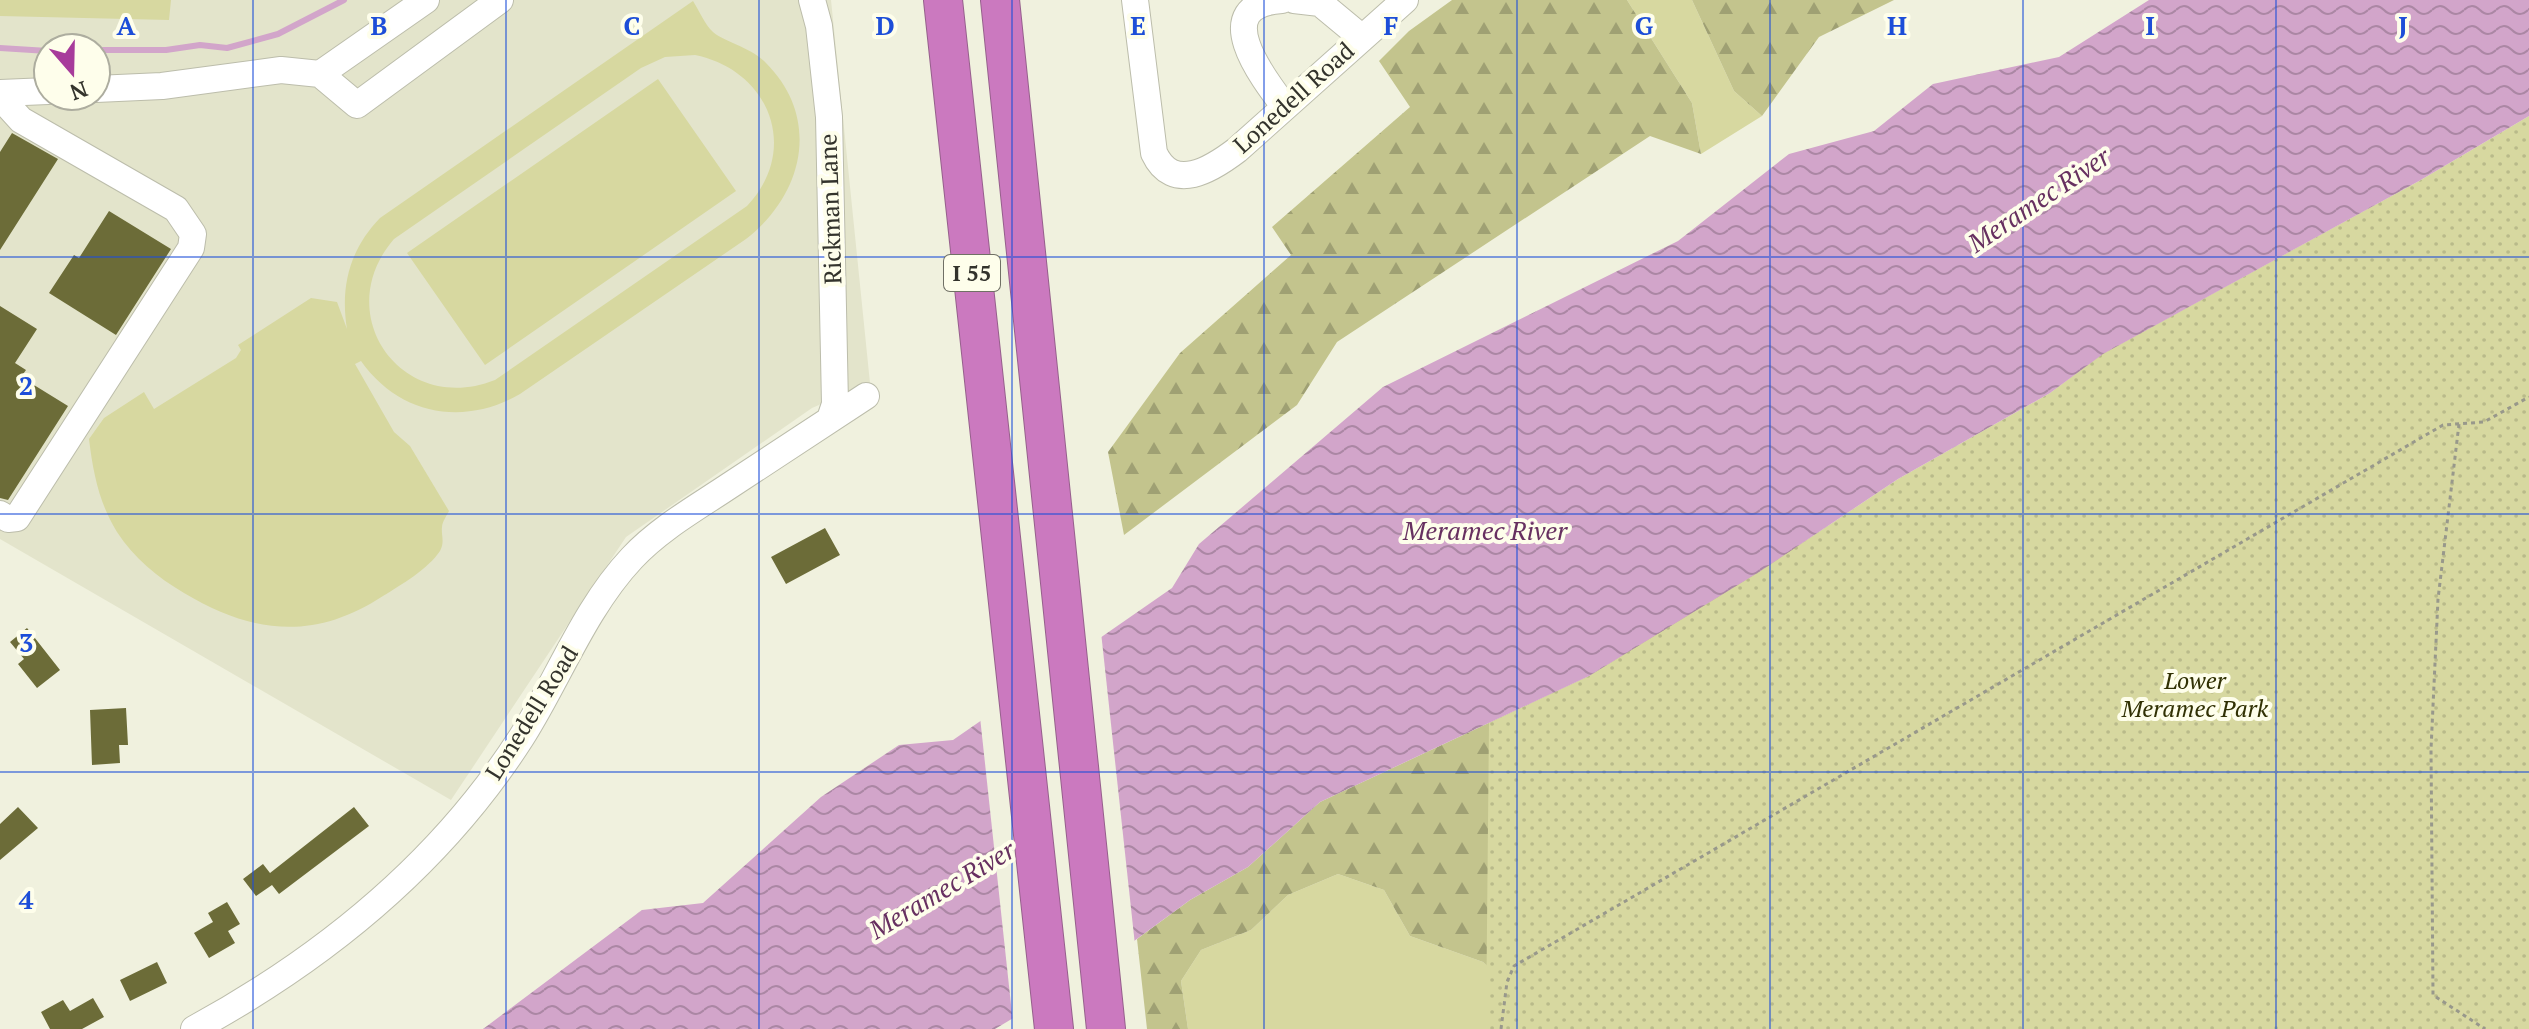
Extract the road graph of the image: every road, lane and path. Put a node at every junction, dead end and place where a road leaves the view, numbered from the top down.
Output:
1 (426, 0) edge
2 (500, 0) edge
3 (812, 0) edge
4 (943, 0) edge
5 (1000, 0) edge
6 (1135, 0) edge
7 (1282, 0) edge
8 (1294, 0) edge
9 (1405, 0) edge
10 (1361, 37) junction
11 (320, 74) junction
12 (112, 88) edge
13 (32, 92) edge
14 (0, 95) edge
15 (1285, 107) junction
16 (866, 396) dead end
17 (2529, 397) edge
18 (830, 419) junction
19 (2459, 424) junction
20 (0, 514) edge
21 (194, 1029) edge
22 (1054, 1029) edge
23 (1106, 1029) edge
24 (1501, 1029) edge
25 (2485, 1029) edge

1 - 11 street
2 - 11 street
3 - 18 street, Rickman Lane
4 - 22 highway, I 55
5 - 23 highway, I 55
6 - 15 street, Lonedell Road
7 - 15 street
8 - 10 street
9 - 10 street, Lonedell Road
10 - 15 street, Lonedell Road
11 - 12 street
13 - 14 street
14 - 20 street
16 - 18 street, Lonedell Road
17 - 19 path
18 - 21 street, Lonedell Road
19 - 24 path
19 - 25 path

